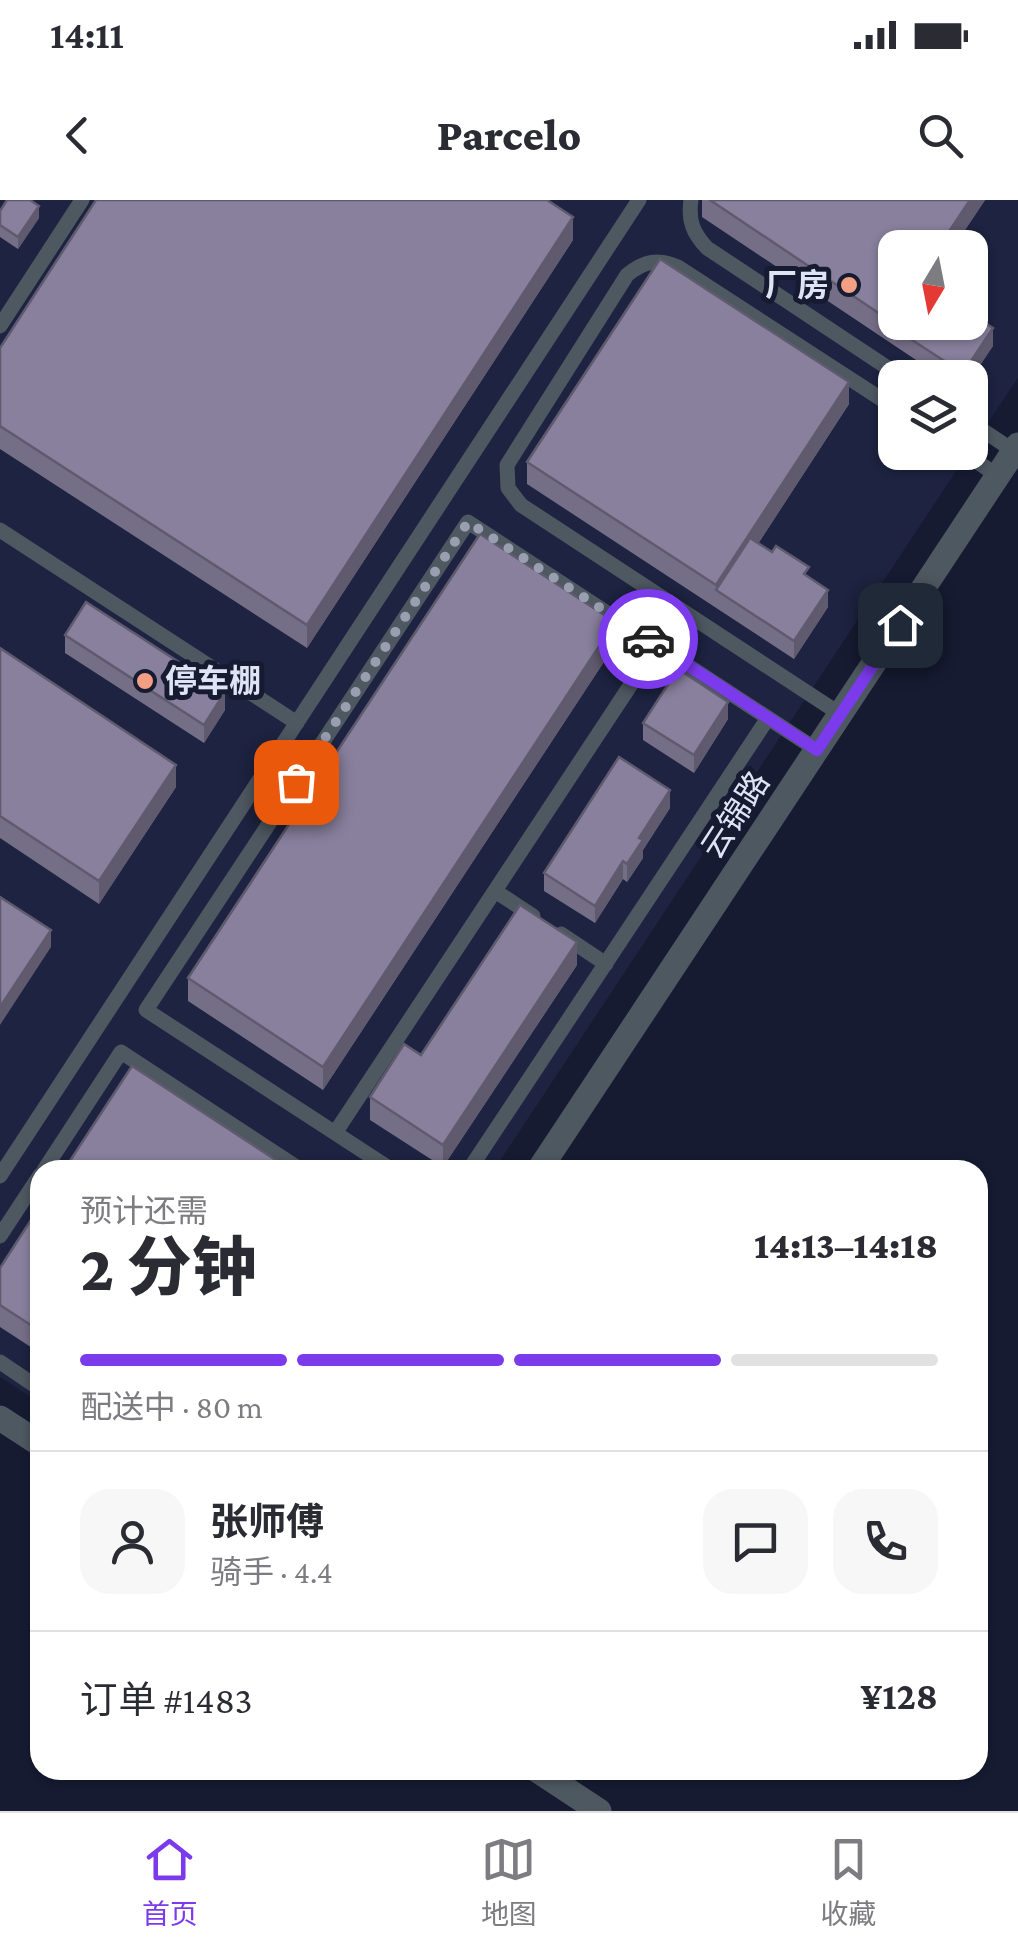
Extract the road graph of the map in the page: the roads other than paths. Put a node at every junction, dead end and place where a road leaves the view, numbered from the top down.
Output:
1 (82, 200) edge
2 (640, 200) edge
3 (691, 200) edge
4 (0, 326) edge
5 (878, 362) edge
6 (878, 397) edge
7 (988, 432) edge
8 (1016, 448) edge
9 (988, 469) edge
10 (998, 476) junction
11 (0, 530) edge
12 (657, 645) junction
13 (840, 714) junction
14 (768, 718) junction
15 (297, 723) junction
16 (817, 750) junction
17 (495, 891) junction
18 (606, 964) junction
19 (335, 1133) junction
20 (50, 1160) edge
21 (286, 1160) edge
22 (377, 1160) edge
23 (476, 1160) edge
24 (546, 1160) edge
25 (0, 1176) edge
26 (30, 1191) edge
27 (0, 1236) edge
28 (0, 1362) edge
29 (30, 1382) edge
30 (0, 1418) edge
31 (30, 1438) edge
32 (552, 1780) edge
33 (599, 1811) edge

1 - 4 lane
2 - 15 lane
3 - 5 lane
6 - 13 lane
7 - 8 lane
8 - 10 street, 云锦路
9 - 10 lane
10 - 13 street, 云锦路
11 - 15 lane
12 - 14 lane
12 - 17 lane
12 - 19 lane
13 - 16 street, 云锦路
14 - 16 lane
14 - 18 lane
15 - 25 lane
16 - 24 street, 云锦路
17 - 18 lane
17 - 19 lane
18 - 23 lane
19 - 22 lane
20 - 21 lane
26 - 27 lane
28 - 29 lane
30 - 31 street
32 - 33 street

